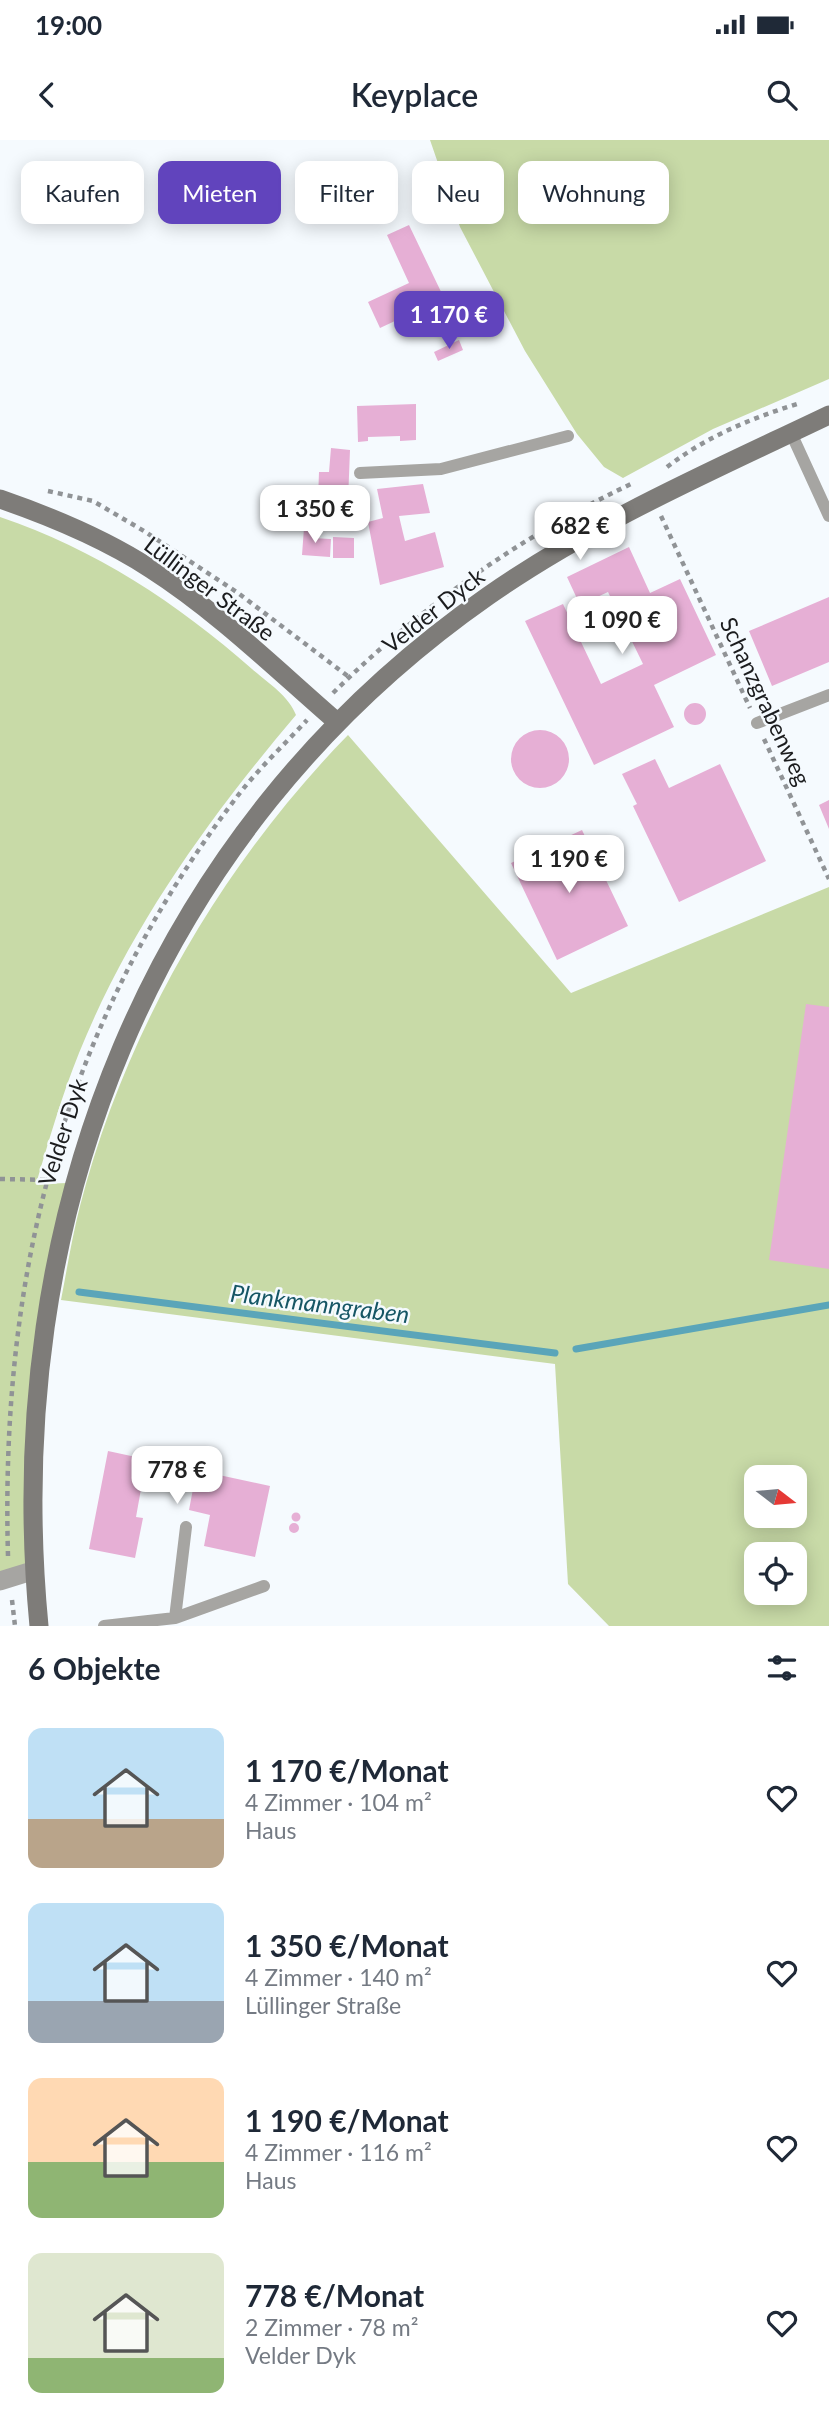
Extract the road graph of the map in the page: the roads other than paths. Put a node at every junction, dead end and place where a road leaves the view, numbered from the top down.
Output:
1 (829, 415) edge
2 (791, 433) junction
3 (568, 436) dead end
4 (360, 473) dead end
5 (0, 499) edge
6 (829, 516) edge
7 (829, 695) edge
8 (337, 722) junction
9 (757, 723) road end
10 (186, 1527) dead end
11 (32, 1571) junction
12 (5, 1580) edge
13 (264, 1586) dead end
14 (175, 1618) junction
15 (38, 1626) edge
16 (104, 1626) edge

1 - 2 main road, Velder Dyck
2 - 6 lane
2 - 8 main road, Velder Dyck
3 - 4 lane
5 - 8 main road, Lüllinger Straße
7 - 9 lane
8 - 11 main road, Velder Dyk
10 - 14 lane
11 - 12 street
11 - 15 main road, Velder Dyk
13 - 14 lane
14 - 16 lane

